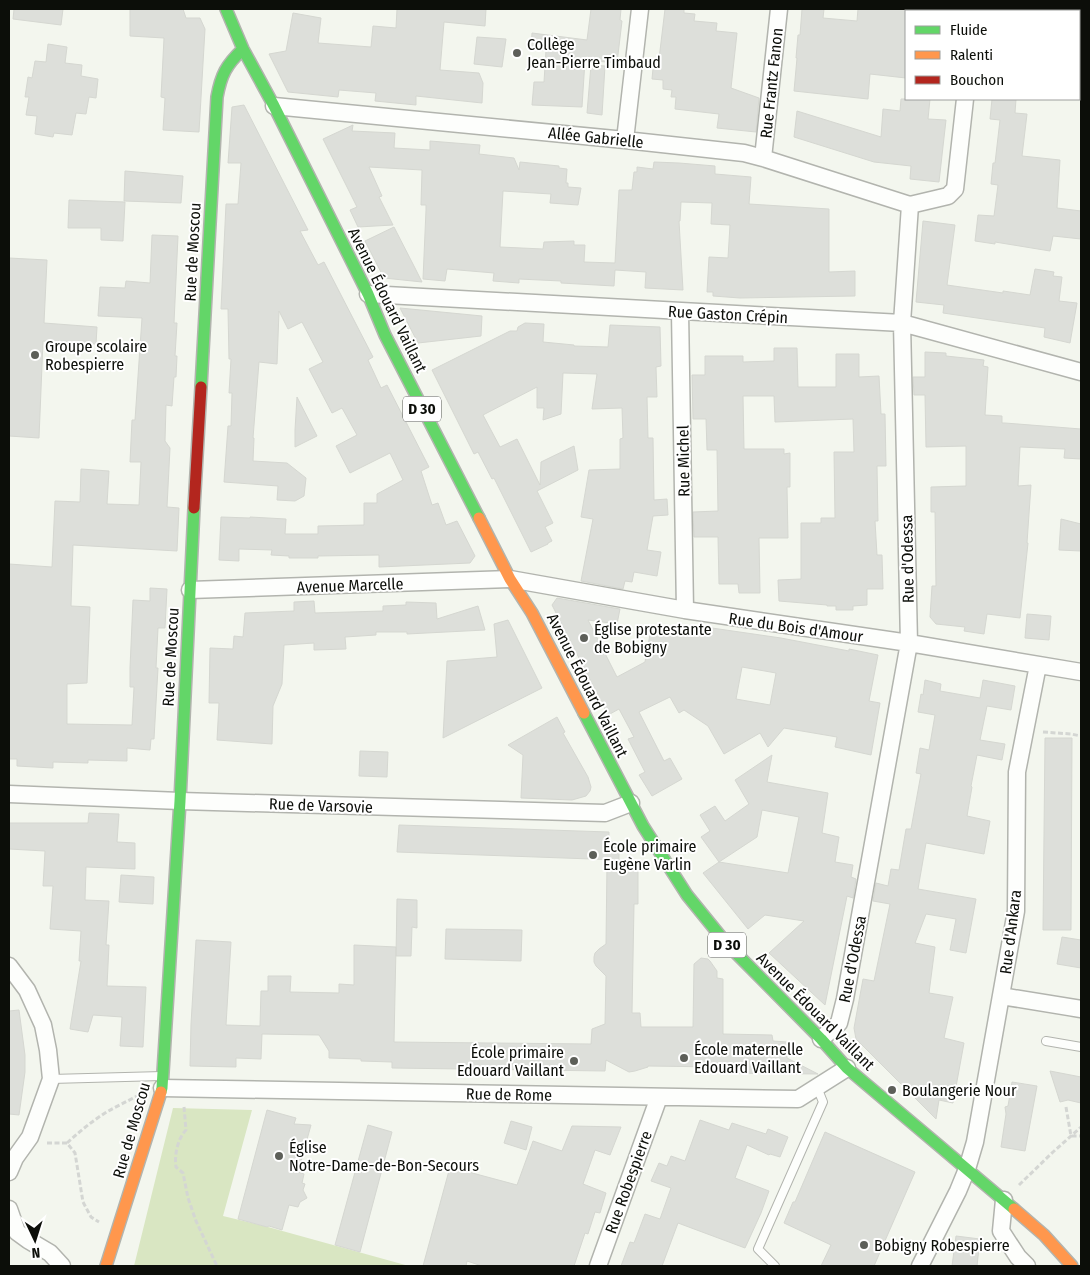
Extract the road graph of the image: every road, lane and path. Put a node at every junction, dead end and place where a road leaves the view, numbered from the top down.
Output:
1 (226, 9) edge
2 (640, 9) edge
3 (780, 9) edge
4 (243, 49) junction
5 (965, 100) edge
6 (274, 106) junction
7 (625, 140) junction
8 (764, 158) junction
9 (910, 204) junction
10 (368, 294) junction
11 (680, 312) junction
12 (902, 324) junction
13 (1081, 372) edge
14 (510, 579) junction
15 (190, 590) junction
16 (685, 610) junction
17 (909, 644) junction
18 (1038, 665) junction
19 (1081, 672) edge
20 (1025, 730) junction
21 (1081, 736) edge
22 (9, 794) edge
23 (180, 801) junction
24 (631, 803) junction
25 (9, 966) edge
26 (1001, 996) junction
27 (1081, 1010) edge
28 (822, 1039) junction
29 (1046, 1040) dead end
30 (1081, 1046) edge
31 (848, 1068) junction
32 (51, 1078) junction
33 (162, 1082) junction
34 (817, 1087) junction
35 (182, 1089) junction
36 (659, 1097) junction
37 (1066, 1107) dead end
38 (1081, 1127) edge
39 (1071, 1136) junction
40 (1081, 1136) edge
41 (30, 1137) junction
42 (67, 1143) junction
43 (967, 1169) junction
44 (9, 1172) edge
45 (1004, 1200) junction
46 (9, 1209) edge
47 (116, 1233) junction
48 (62, 1266) edge
49 (106, 1266) edge
50 (217, 1266) edge
51 (598, 1266) edge
52 (775, 1266) edge
53 (920, 1266) edge
54 (1027, 1266) edge
55 (1072, 1266) edge

1 - 4 main road, Avenue Édouard Vaillant / D 30
2 - 7 street
3 - 8 street, Rue Frantz Fanon
4 - 6 main road, Avenue Édouard Vaillant / D 30
4 - 15 main road, Rue de Moscou
5 - 9 street
6 - 7 street, Allée Gabrielle
6 - 10 main road, Avenue Édouard Vaillant / D 30
7 - 8 street, Allée Gabrielle
8 - 9 street, Allée Gabrielle
9 - 12 street, Rue d'Odessa
10 - 11 street, Rue Gaston Crépin
10 - 14 main road, Avenue Édouard Vaillant / D 30
11 - 12 street, Rue Gaston Crépin
11 - 16 street, Rue Michel
12 - 13 street, Rue Gaston Crépin
12 - 17 street, Rue d'Odessa
14 - 15 street, Avenue Marcelle
14 - 16 street, Rue du Bois d'Amour
14 - 24 main road, Avenue Édouard Vaillant / D 30
15 - 23 main road, Rue de Moscou
16 - 17 street, Rue du Bois d'Amour
17 - 18 street, Rue du Bois d'Amour
17 - 28 street, Rue d'Odessa
18 - 19 street, Rue du Bois d'Amour
18 - 20 street, Rue d'Ankara
20 - 21 path
20 - 26 street, Rue d'Ankara
22 - 23 street, Rue de Varsovie
23 - 24 street, Rue de Varsovie
23 - 33 main road, Rue de Moscou
24 - 28 main road, Avenue Édouard Vaillant / D 30
25 - 32 street
26 - 27 street
26 - 43 street, Rue d'Ankara
28 - 31 main road, Avenue Édouard Vaillant / D 30
29 - 30 lane
31 - 34 street, Rue de Rome
31 - 43 main road, Avenue Édouard Vaillant / D 30
32 - 33 lane
32 - 41 street
33 - 35 street, Rue de Rome
33 - 42 path
33 - 47 main road, Rue de Moscou
34 - 36 street, Rue de Rome
34 - 52 lane
35 - 36 street, Rue de Rome
35 - 50 path
36 - 51 street, Rue Robespierre
37 - 39 path
38 - 39 path
39 - 40 path
39 - 45 path
41 - 42 path
41 - 44 street
42 - 47 path
43 - 45 main road, Avenue Édouard Vaillant / D 30
43 - 53 street, Rue d'Ankara
45 - 54 street
45 - 55 main road, Avenue Édouard Vaillant / D 30
46 - 48 street
47 - 49 main road, Rue de Moscou

